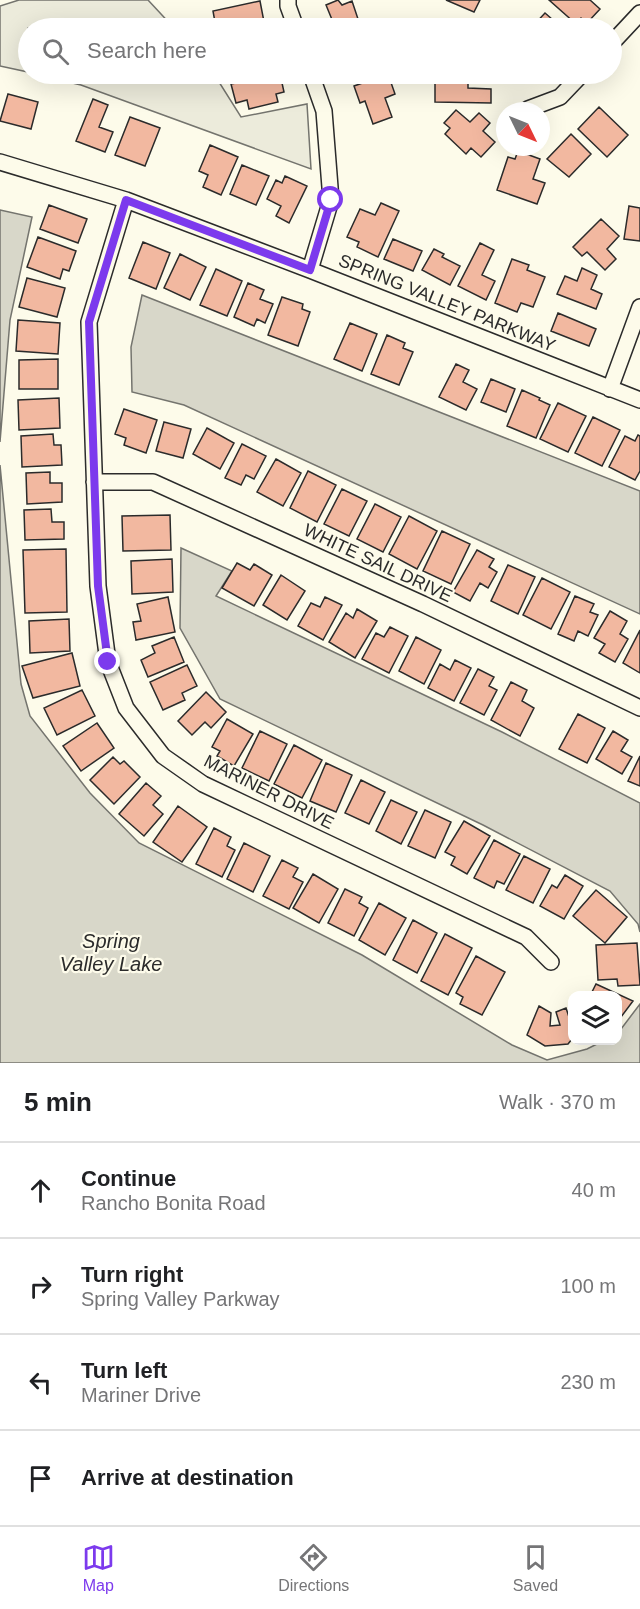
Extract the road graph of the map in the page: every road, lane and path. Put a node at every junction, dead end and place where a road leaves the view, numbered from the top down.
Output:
1 (288, 0) edge
2 (640, 13) edge
3 (292, 18) edge
4 (622, 32) edge
5 (315, 84) edge
6 (572, 84) edge
7 (547, 102) edge
8 (0, 162) edge
9 (126, 200) junction
10 (310, 270) junction
11 (640, 307) edge
12 (610, 388) junction
13 (640, 400) edge
14 (94, 482) junction
15 (640, 708) edge
16 (551, 962) dead end

1 - 3 street
2 - 4 street
5 - 10 street
6 - 7 street
8 - 9 street, SPRING VALLEY PARKWAY
9 - 10 street, SPRING VALLEY PARKWAY
9 - 14 street, MARINER DRIVE
10 - 12 street, SPRING VALLEY PARKWAY
11 - 12 street
12 - 13 street, SPRING VALLEY PARKWAY
14 - 15 street, WHITE SAIL DRIVE
14 - 16 street, MARINER DRIVE

